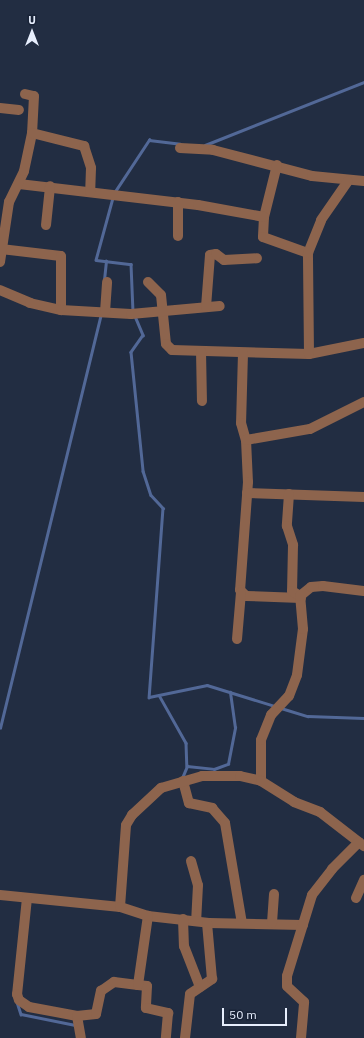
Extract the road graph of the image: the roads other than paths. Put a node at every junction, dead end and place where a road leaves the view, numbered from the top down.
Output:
1 (25, 94) dead end
2 (0, 108) edge
3 (19, 110) dead end
4 (32, 133) junction
5 (180, 148) dead end
6 (277, 165) junction
7 (348, 180) junction
8 (364, 180) edge
9 (19, 184) junction
10 (50, 186) junction
11 (90, 192) junction
12 (178, 202) junction
13 (264, 217) junction
14 (46, 225) dead end
15 (178, 236) dead end
16 (1, 249) edge
17 (308, 253) junction
18 (257, 258) dead end
19 (0, 262) edge
20 (107, 282) dead end
21 (148, 282) dead end
22 (0, 290) edge
23 (220, 306) dead end
24 (206, 307) junction
25 (61, 310) junction
26 (163, 311) junction
27 (101, 312) junction
28 (364, 343) edge
29 (201, 351) junction
30 (243, 353) junction
31 (309, 354) junction
32 (202, 400) dead end
33 (364, 402) edge
34 (246, 440) junction
35 (247, 492) junction
36 (289, 494) junction
37 (364, 497) edge
38 (364, 591) edge
39 (241, 592) junction
40 (300, 597) junction
41 (237, 639) dead end
42 (183, 781) junction
43 (261, 781) junction
44 (362, 844) edge
45 (191, 861) dead end
46 (364, 880) edge
47 (274, 894) dead end
48 (0, 895) edge
49 (27, 898) junction
50 (356, 898) dead end
51 (120, 907) junction
52 (148, 916) junction
53 (183, 919) junction
54 (196, 921) junction
55 (207, 923) junction
56 (272, 923) junction
57 (242, 924) junction
58 (303, 925) junction
59 (138, 985) junction
60 (200, 987) junction
61 (168, 1013) junction
62 (187, 1014) junction
63 (77, 1016) junction
64 (81, 1038) edge
65 (166, 1038) edge
66 (185, 1038) edge
67 (301, 1038) edge

1 - 4 street
2 - 3 street
4 - 9 street
4 - 11 street
5 - 6 street
6 - 7 street
6 - 13 street
7 - 8 street
7 - 17 street
9 - 10 street
9 - 16 street
10 - 11 street
10 - 14 street
11 - 12 street
12 - 13 street
12 - 15 street
13 - 17 street
16 - 19 street
16 - 25 street
17 - 31 street
18 - 24 street
20 - 27 street
21 - 26 street
22 - 25 street
23 - 24 street
24 - 26 street
25 - 27 street
26 - 27 street
26 - 29 street
28 - 31 street
29 - 30 street
29 - 32 street
30 - 31 street
30 - 34 street
33 - 34 street
34 - 35 street
35 - 36 street
35 - 39 street
36 - 37 street
36 - 40 street
38 - 40 street
39 - 40 street
39 - 41 street
40 - 43 street
42 - 43 street
42 - 51 street
42 - 57 street
43 - 44 street
44 - 58 street
45 - 54 street
46 - 50 street
47 - 56 street
48 - 49 street
49 - 51 street
49 - 63 street
51 - 52 street
52 - 53 street
52 - 59 street
53 - 54 street
53 - 60 street
54 - 55 street
55 - 57 street
55 - 60 street
56 - 57 street
56 - 58 street
58 - 67 street
59 - 61 street
59 - 63 street
60 - 62 street
61 - 62 street
61 - 65 street
62 - 66 street
63 - 64 street

